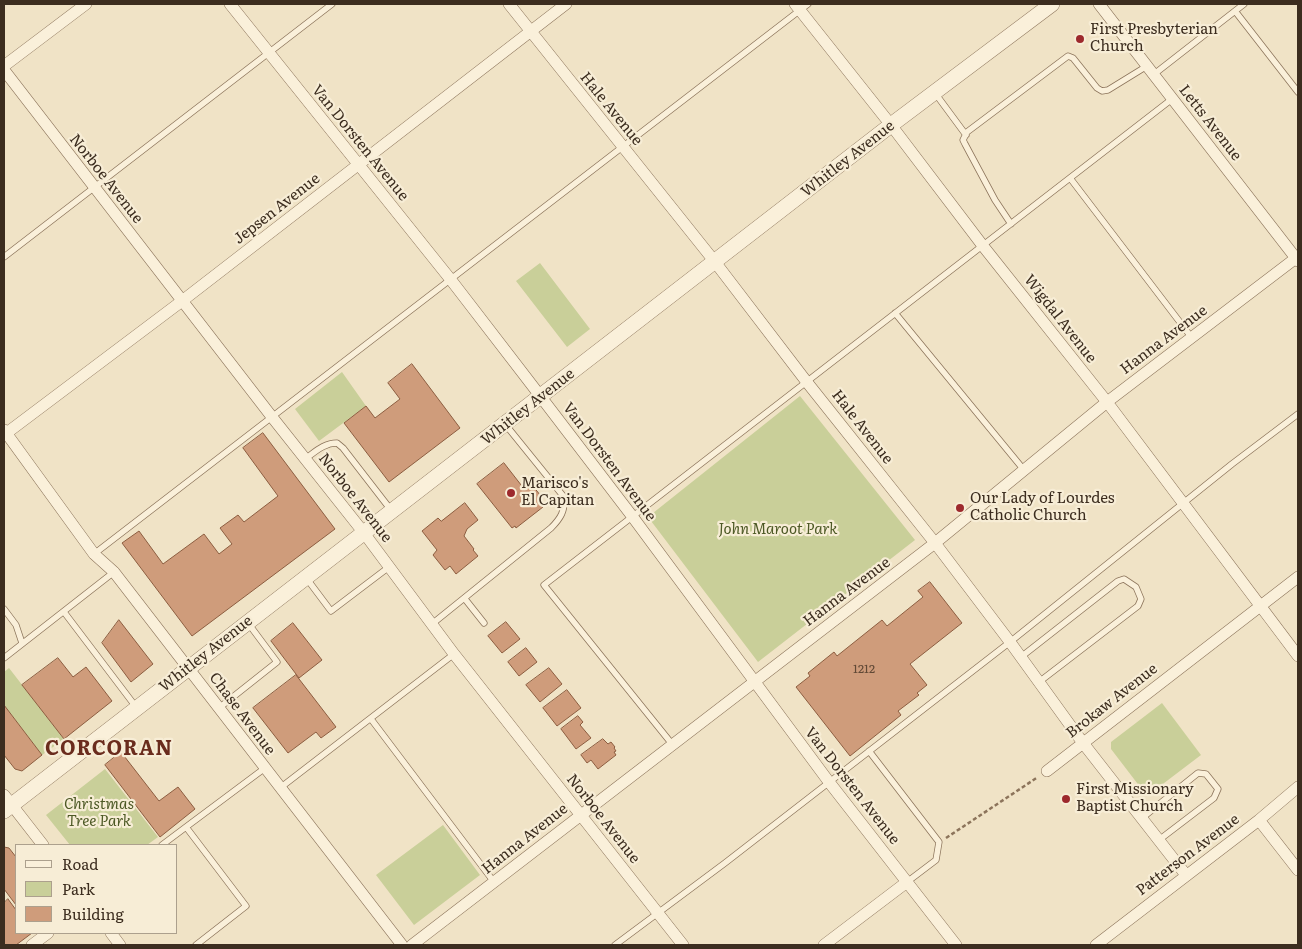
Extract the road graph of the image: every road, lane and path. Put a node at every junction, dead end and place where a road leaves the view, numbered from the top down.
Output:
1 (86, 4) edge
2 (230, 4) edge
3 (332, 4) edge
4 (509, 4) edge
5 (566, 4) edge
6 (1052, 4) edge
7 (1099, 4) edge
8 (1244, 4) edge
9 (801, 6) edge
10 (1235, 11) junction
11 (530, 32) junction
12 (269, 53) junction
13 (4, 68) edge
14 (1150, 71) junction
15 (935, 92) junction
16 (1298, 92) edge
17 (1172, 99) junction
18 (891, 125) junction
19 (966, 135) junction
20 (623, 148) junction
21 (358, 165) junction
22 (1070, 178) junction
23 (94, 187) junction
24 (1011, 224) junction
25 (983, 246) junction
26 (4, 257) edge
27 (1297, 259) edge
28 (715, 262) junction
29 (451, 280) junction
30 (182, 301) junction
31 (895, 313) junction
32 (1192, 338) junction
33 (806, 381) junction
34 (541, 397) junction
35 (1107, 402) junction
36 (1298, 414) edge
37 (272, 417) junction
38 (505, 424) junction
39 (5, 432) edge
40 (305, 459) junction
41 (1024, 470) junction
42 (1183, 504) junction
43 (392, 511) junction
44 (632, 516) junction
45 (364, 533) junction
46 (935, 543) junction
47 (94, 554) junction
48 (389, 566) junction
49 (114, 572) junction
50 (1298, 576) edge
51 (306, 577) junction
52 (465, 599) junction
53 (1260, 606) junction
54 (4, 609) edge
55 (64, 612) junction
56 (247, 622) junction
57 (484, 623) dead end
58 (432, 624) junction
59 (1010, 642) junction
60 (22, 643) junction
61 (454, 654) junction
62 (1298, 656) edge
63 (1021, 657) junction
64 (4, 658) edge
65 (188, 668) junction
66 (753, 682) junction
67 (1039, 682) junction
68 (136, 708) junction
69 (219, 708) junction
70 (371, 719) junction
71 (1083, 743) junction
72 (672, 744) junction
73 (868, 751) junction
74 (265, 768) junction
75 (1047, 771) joint
76 (829, 782) junction
77 (1298, 787) edge
78 (280, 788) junction
79 (6, 803) edge
80 (581, 815) junction
81 (1142, 818) junction
82 (1259, 820) junction
83 (186, 827) junction
84 (1159, 840) junction
85 (938, 842) junction
86 (42, 844) edge
87 (163, 844) edge
88 (1298, 870) edge
89 (1186, 875) junction
90 (494, 882) junction
91 (907, 882) junction
92 (657, 913) junction
93 (47, 934) edge
94 (112, 934) edge
95 (32, 945) edge
96 (120, 945) edge
97 (196, 945) edge
98 (402, 945) edge
99 (412, 945) edge
100 (615, 945) edge
101 (683, 945) edge
102 (824, 945) edge
103 (956, 945) edge
104 (1096, 945) edge

1 - 13 street
2 - 12 street, Van Dorsten Avenue
3 - 12 lane
4 - 11 street, Hale Avenue
5 - 11 street, Jepsen Avenue
6 - 15 street, Whitley Avenue
7 - 14 street, Letts Avenue
8 - 10 lane
9 - 18 street, Wigdal Avenue
9 - 20 lane
10 - 14 lane
10 - 16 lane
11 - 20 street, Hale Avenue
11 - 21 street, Jepsen Avenue
12 - 21 street, Van Dorsten Avenue
12 - 23 lane
13 - 23 street, Norboe Avenue
14 - 17 street, Letts Avenue
14 - 19 lane
15 - 18 street, Whitley Avenue
15 - 19 lane
17 - 22 lane
17 - 27 street, Letts Avenue
18 - 25 street, Wigdal Avenue
18 - 28 street, Whitley Avenue
19 - 24 lane
20 - 28 street, Hale Avenue
20 - 29 lane
21 - 29 street, Van Dorsten Avenue
21 - 30 street, Jepsen Avenue
22 - 24 lane
22 - 32 lane
23 - 26 lane
23 - 30 street, Norboe Avenue
24 - 25 lane
25 - 31 lane
25 - 35 street, Wigdal Avenue
27 - 32 street, Hanna Avenue
28 - 33 street, Hale Avenue
28 - 34 street, Whitley Avenue
29 - 34 street, Van Dorsten Avenue
29 - 37 lane
30 - 37 street, Norboe Avenue
30 - 39 street, Jepsen Avenue
31 - 33 lane
31 - 41 lane
32 - 35 street, Hanna Avenue
33 - 44 lane
33 - 46 street, Hale Avenue
34 - 38 street, Whitley Avenue
34 - 44 street, Van Dorsten Avenue
35 - 41 street, Hanna Avenue
35 - 42 street, Wigdal Avenue
36 - 42 lane
37 - 40 street, Norboe Avenue
37 - 47 lane
38 - 43 street, Whitley Avenue
38 - 52 lane
39 - 47 street, Chase Avenue
40 - 43 lane
40 - 45 street, Norboe Avenue
41 - 46 street, Hanna Avenue
42 - 53 street, Wigdal Avenue
42 - 59 lane
43 - 45 street, Whitley Avenue
44 - 66 street, Van Dorsten Avenue
44 - 72 lane
45 - 48 street, Norboe Avenue
45 - 51 street, Whitley Avenue
46 - 59 street, Hale Avenue
46 - 66 street, Hanna Avenue
47 - 49 street, Chase Avenue
48 - 51 lane
48 - 58 street, Norboe Avenue
49 - 55 lane
49 - 65 street, Chase Avenue
50 - 53 street, Brokaw Avenue
51 - 56 street, Whitley Avenue
52 - 57 lane
52 - 58 lane
53 - 62 street, Wigdal Avenue
53 - 71 street, Brokaw Avenue
54 - 60 lane
55 - 60 lane
55 - 68 lane
56 - 65 street, Whitley Avenue
56 - 69 lane
58 - 61 street, Norboe Avenue
59 - 63 street, Hale Avenue
59 - 73 lane
60 - 64 lane
61 - 70 lane
61 - 80 street, Norboe Avenue
63 - 67 street, Hale Avenue
63 - 67 lane
65 - 68 street, Whitley Avenue
65 - 69 street, Chase Avenue
66 - 72 street, Hanna Avenue
66 - 76 street, Van Dorsten Avenue
67 - 71 street, Hale Avenue
68 - 79 street, Whitley Avenue
69 - 74 street, Chase Avenue
70 - 78 lane
70 - 90 lane
71 - 75 street, Brokaw Avenue
71 - 81 street, Hale Avenue
72 - 80 street, Hanna Avenue
73 - 76 lane
73 - 85 lane
74 - 78 street, Chase Avenue
74 - 83 lane
75 - 85 path
76 - 91 street, Van Dorsten Avenue
76 - 92 lane
77 - 82 street, Patterson Avenue
78 - 98 street, Chase Avenue
79 - 86 street
80 - 90 street, Hanna Avenue
80 - 92 street, Norboe Avenue
81 - 84 street, Hale Avenue
81 - 84 lane
82 - 88 street
82 - 89 street, Patterson Avenue
83 - 87 lane
83 - 97 lane
84 - 89 street, Hale Avenue
85 - 91 lane
89 - 104 street, Patterson Avenue
90 - 99 street, Hanna Avenue
91 - 102 street
91 - 103 street, Van Dorsten Avenue
92 - 100 lane
92 - 101 street, Norboe Avenue
93 - 95 street
94 - 96 street

